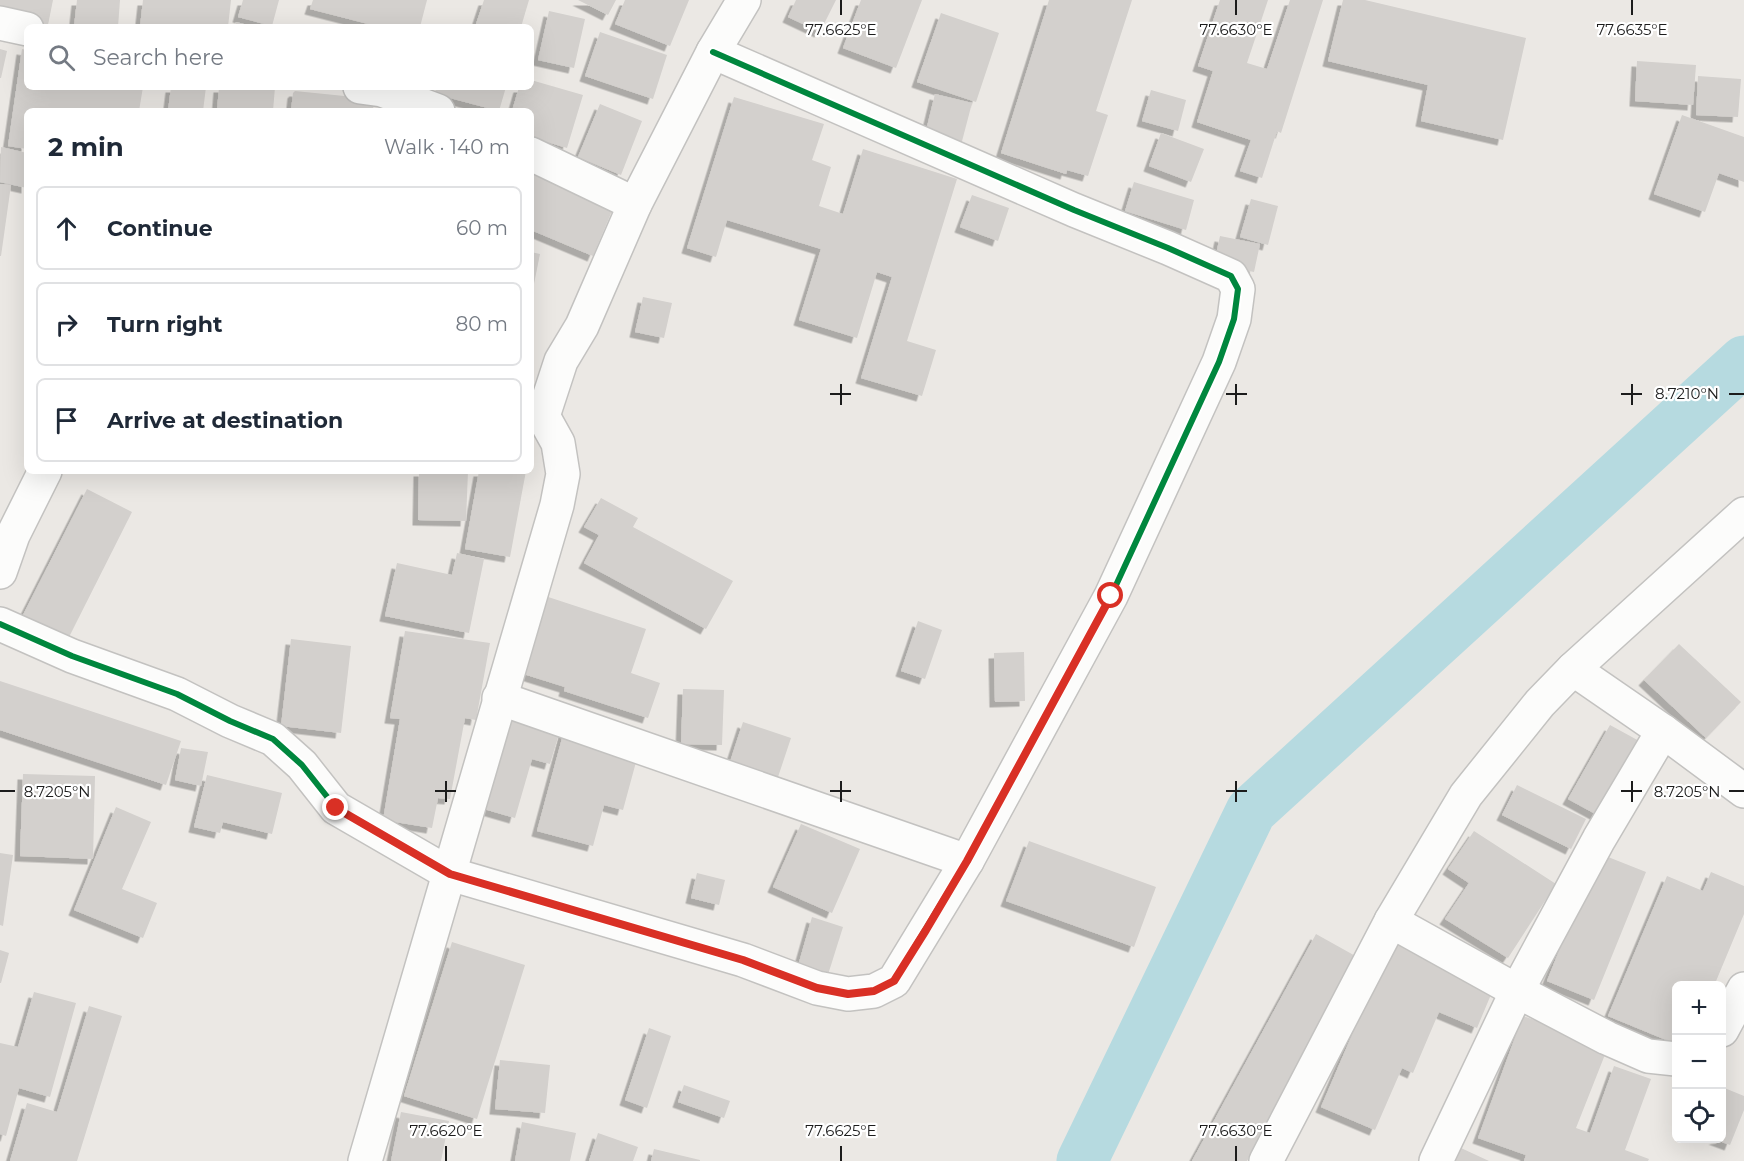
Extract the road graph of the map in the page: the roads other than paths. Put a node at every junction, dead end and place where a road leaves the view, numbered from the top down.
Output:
1 (744, 0) edge
2 (0, 24) edge
3 (24, 28) edge
4 (713, 52) junction
5 (382, 90) edge
6 (430, 108) edge
7 (534, 155) edge
8 (634, 204) junction
9 (537, 414) edge
10 (43, 474) edge
11 (1744, 514) edge
12 (7, 533) edge
13 (0, 572) edge
14 (0, 624) edge
15 (1573, 669) junction
16 (499, 698) junction
17 (1663, 731) junction
18 (1744, 791) edge
19 (967, 861) junction
20 (450, 874) junction
21 (1391, 921) junction
22 (1744, 989) edge
23 (1517, 991) junction
24 (1726, 1023) edge
25 (1672, 1058) edge
26 (365, 1161) edge
27 (1266, 1161) edge
28 (1436, 1161) edge

1 - 4 street
2 - 3 street
4 - 8 street
4 - 19 street
5 - 6 street
7 - 8 street
8 - 9 street
9 - 16 street
10 - 12 street
11 - 15 street
12 - 13 street
14 - 20 street
15 - 17 street
15 - 21 street
16 - 19 street
16 - 20 street
17 - 18 street
17 - 23 street
19 - 20 street
20 - 26 street
21 - 23 street
21 - 27 street
22 - 24 street
23 - 25 street
23 - 28 street

